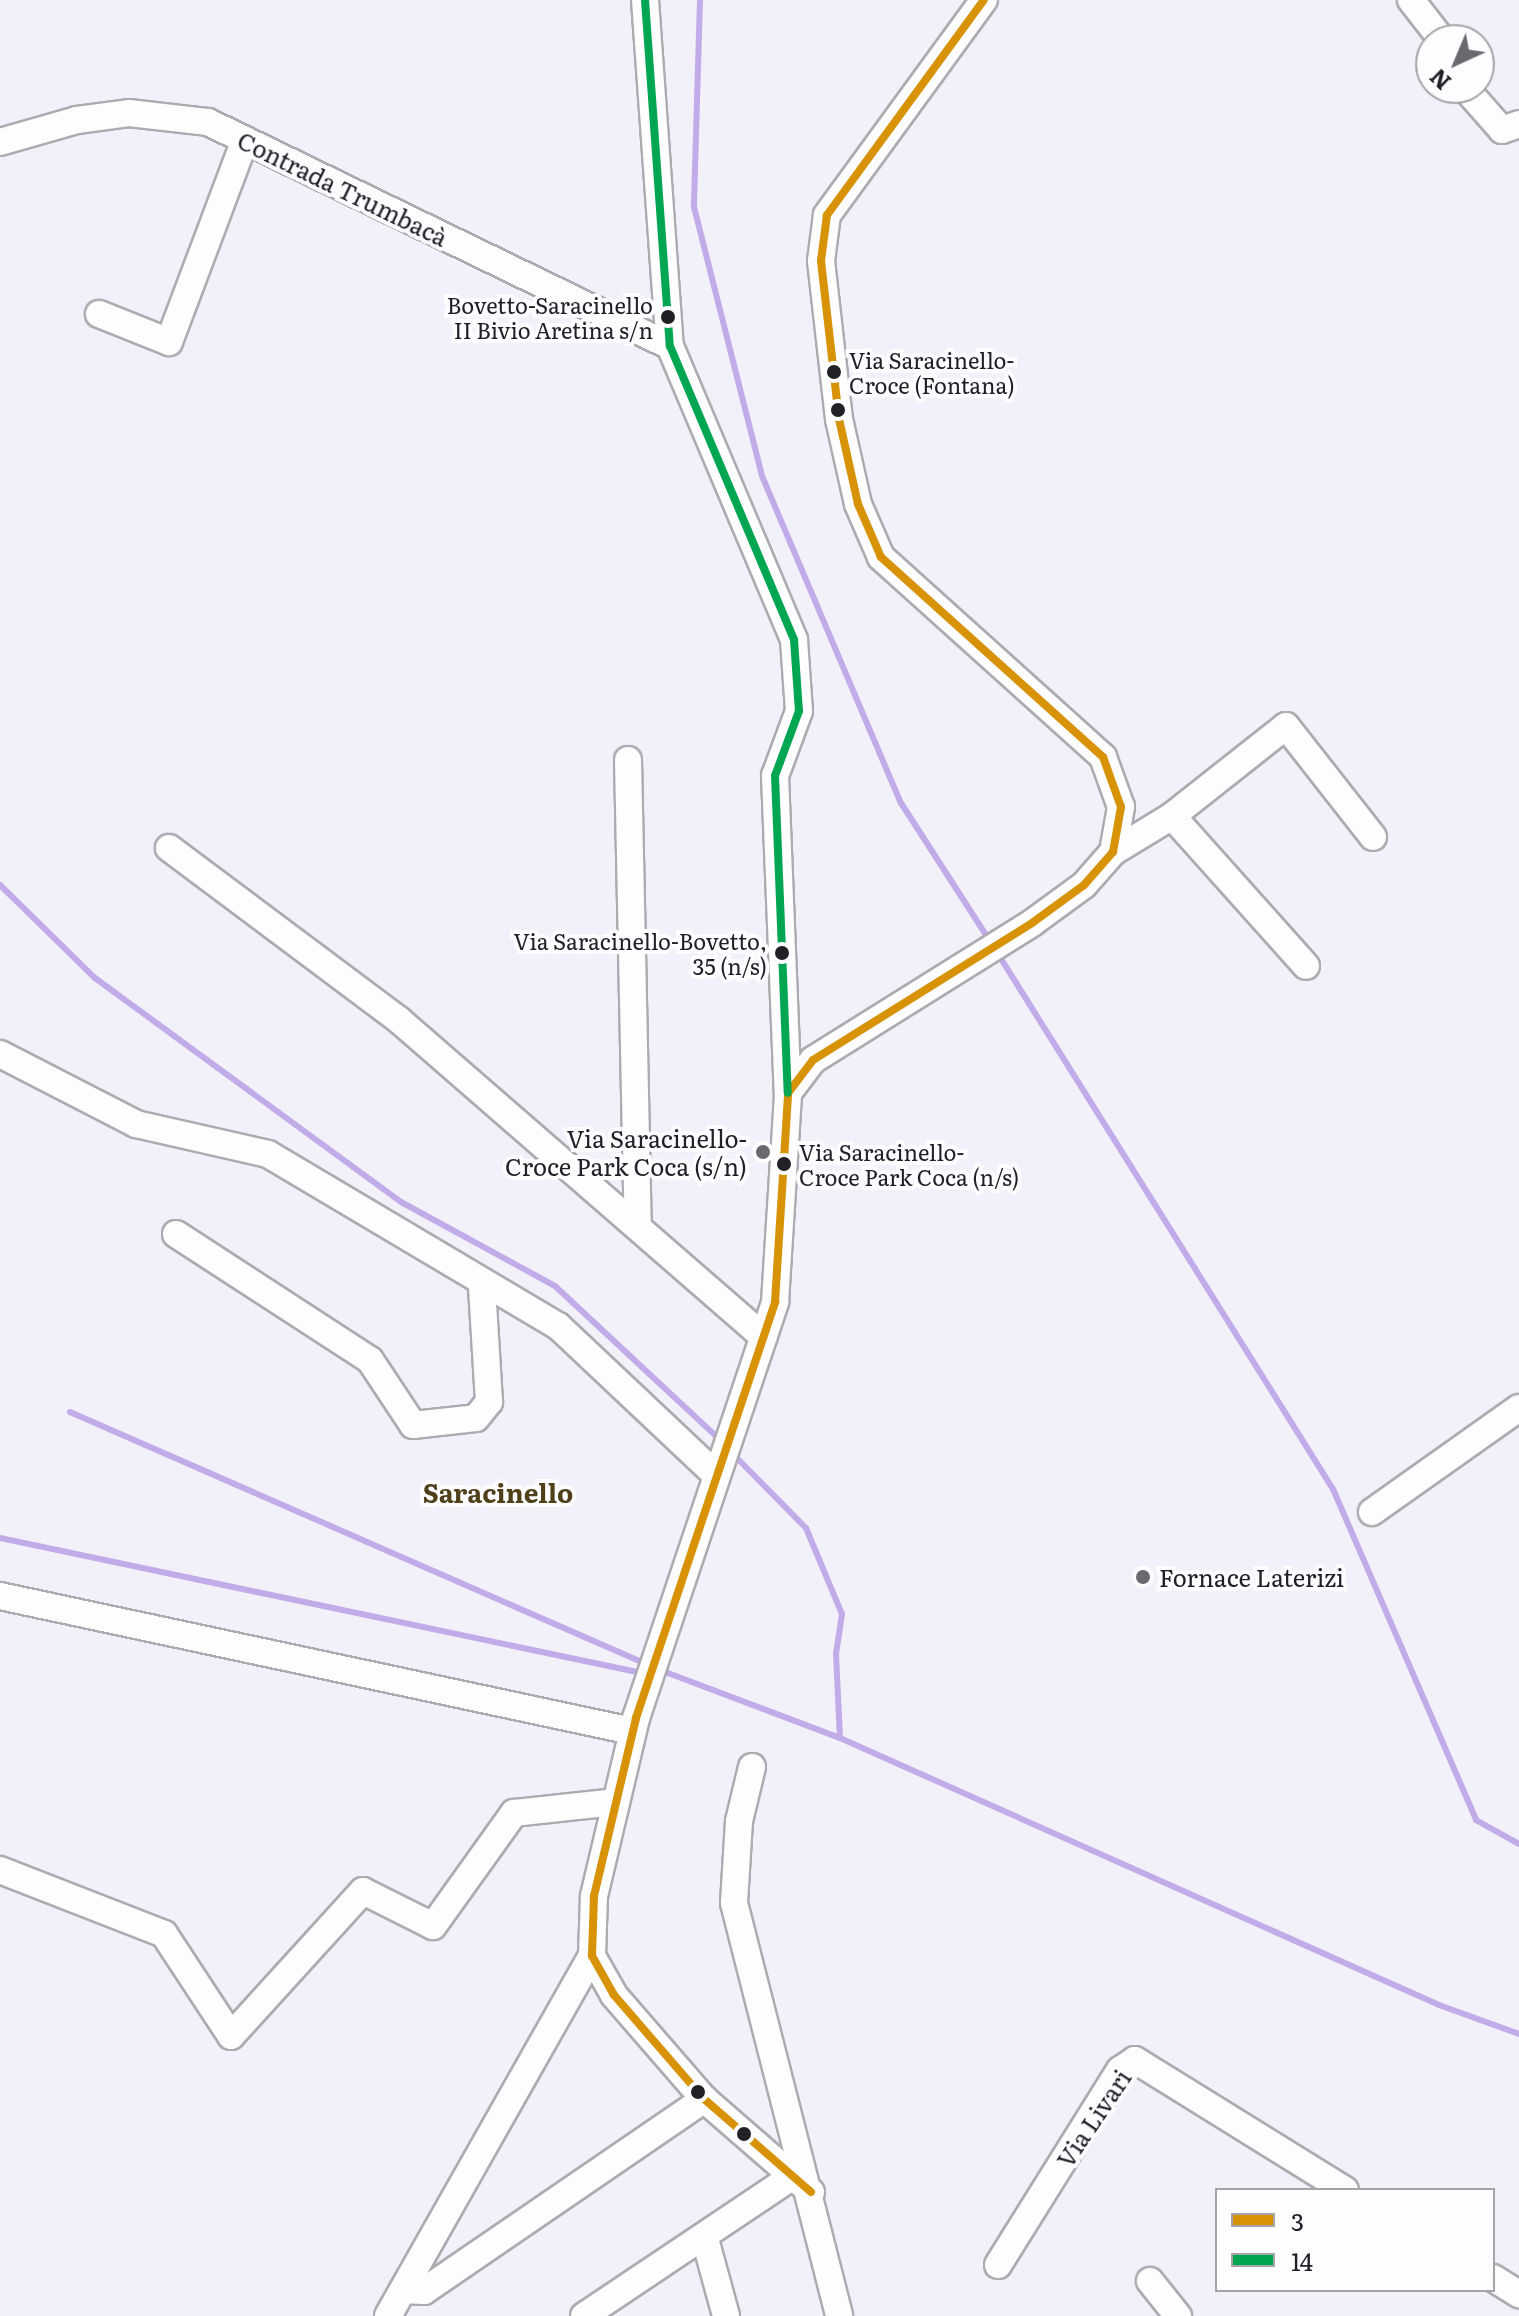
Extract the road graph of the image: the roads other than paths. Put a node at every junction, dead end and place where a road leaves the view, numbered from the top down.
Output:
1 (645, 0) edge
2 (984, 0) edge
3 (1411, 0) edge
4 (1430, 24) edge
5 (1479, 104) edge
6 (1519, 124) edge
7 (245, 140) junction
8 (0, 142) edge
9 (99, 314) dead end
10 (670, 346) junction
11 (628, 760) dead end
12 (1172, 816) junction
13 (1373, 837) dead end
14 (169, 848) dead end
15 (1113, 852) junction
16 (1306, 966) dead end
17 (0, 1054) edge
18 (788, 1093) junction
19 (638, 1223) junction
20 (176, 1234) dead end
21 (482, 1286) junction
22 (764, 1337) junction
23 (1519, 1408) edge
24 (717, 1468) junction
25 (1372, 1512) dead end
26 (0, 1596) edge
27 (634, 1725) junction
28 (752, 1767) dead end
29 (615, 1802) junction
30 (0, 1870) edge
31 (592, 1956) junction
32 (704, 2099) junction
33 (802, 2184) junction
34 (1342, 2188) edge
35 (705, 2239) junction
36 (998, 2265) dead end
37 (1495, 2279) edge
38 (1150, 2281) dead end
39 (403, 2290) junction
40 (1519, 2294) edge
41 (388, 2316) edge
42 (584, 2316) edge
43 (726, 2316) edge
44 (839, 2316) edge
45 (1178, 2316) edge

1 - 10 street
2 - 15 street
3 - 4 street
5 - 6 street
7 - 8 street, Contrada Trumbacà
7 - 9 street
7 - 10 street, Contrada Trumbacà
10 - 18 street
11 - 19 street
12 - 13 street
12 - 15 street
12 - 16 street
14 - 19 street
15 - 18 street
17 - 21 street
18 - 22 street
19 - 22 street
20 - 21 street
21 - 24 street
22 - 24 street
23 - 25 street
24 - 27 street
26 - 27 street
27 - 29 street
28 - 33 street
29 - 30 street
29 - 31 street
31 - 32 street
31 - 39 street
32 - 33 street
32 - 39 street
33 - 35 street
33 - 44 street
34 - 36 street, Via Livari
35 - 42 street
35 - 43 street
37 - 40 street
38 - 45 street
39 - 41 street

